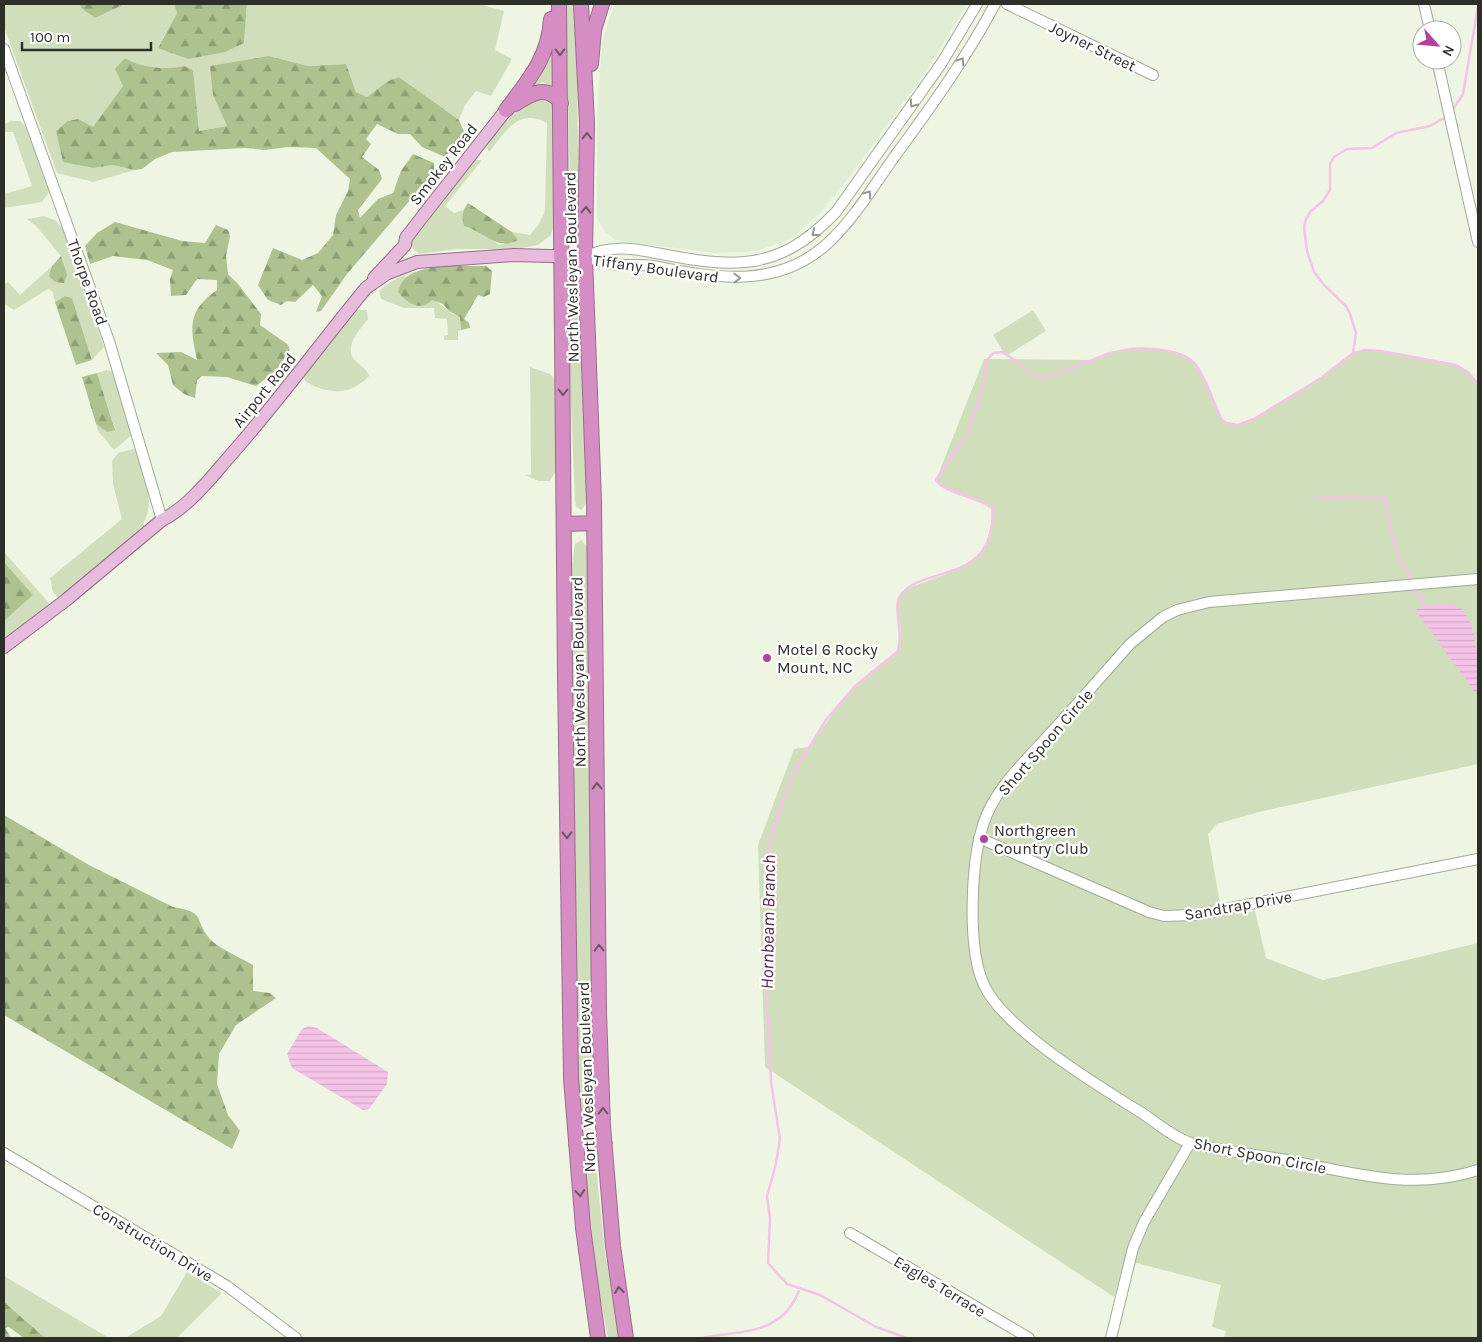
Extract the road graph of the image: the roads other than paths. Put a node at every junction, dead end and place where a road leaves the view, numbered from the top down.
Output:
1 (552, 4) edge
2 (559, 4) edge
3 (580, 4) edge
4 (602, 4) edge
5 (977, 4) edge
6 (995, 4) edge
7 (1006, 4) edge
8 (1424, 4) edge
9 (1428, 20) edge
10 (4, 48) edge
11 (1438, 70) edge
12 (1153, 75) dead end
13 (561, 103) junction
14 (586, 109) junction
15 (506, 110) junction
16 (1478, 242) edge
17 (562, 256) junction
18 (585, 257) junction
19 (366, 288) junction
20 (162, 520) junction
21 (594, 523) junction
22 (564, 524) junction
23 (1478, 579) edge
24 (4, 646) edge
25 (979, 838) junction
26 (1478, 859) edge
27 (1190, 1142) junction
28 (605, 1143) junction
29 (576, 1145) junction
30 (4, 1153) edge
31 (1478, 1170) edge
32 (850, 1233) dead end
33 (296, 1338) edge
34 (598, 1338) edge
35 (626, 1338) edge
36 (1029, 1338) edge
37 (1111, 1338) edge

1 - 15 highway
2 -> 13 highway, North Wesleyan Boulevard
3 - 14 highway, North Wesleyan Boulevard
4 - 14 highway
5 -> 18 street, Tiffany Boulevard
18 -> 6 street, Tiffany Boulevard
7 - 12 street, Joyner Street
8 - 9 street
10 - 20 street, Thorpe Road
11 - 16 street
13 - 15 highway
13 - 17 highway, North Wesleyan Boulevard
18 -> 14 highway, North Wesleyan Boulevard
15 - 19 main road, Smokey Road
17 - 18 main road, Airport Road
17 - 19 main road, Airport Road
17 -> 22 highway, North Wesleyan Boulevard
18 - 21 highway, North Wesleyan Boulevard
19 - 20 main road, Airport Road
20 - 24 main road, Airport Road
21 - 22 highway
28 -> 21 highway, North Wesleyan Boulevard
22 -> 29 highway, North Wesleyan Boulevard
23 - 25 street, Short Spoon Circle
25 - 26 street, Sandtrap Drive
25 - 27 street, Short Spoon Circle
27 - 31 street, Short Spoon Circle
27 - 37 street
28 - 29 highway
35 -> 28 highway, North Wesleyan Boulevard
29 -> 34 highway, North Wesleyan Boulevard
30 - 33 street, Construction Drive
32 - 36 street, Eagles Terrace

